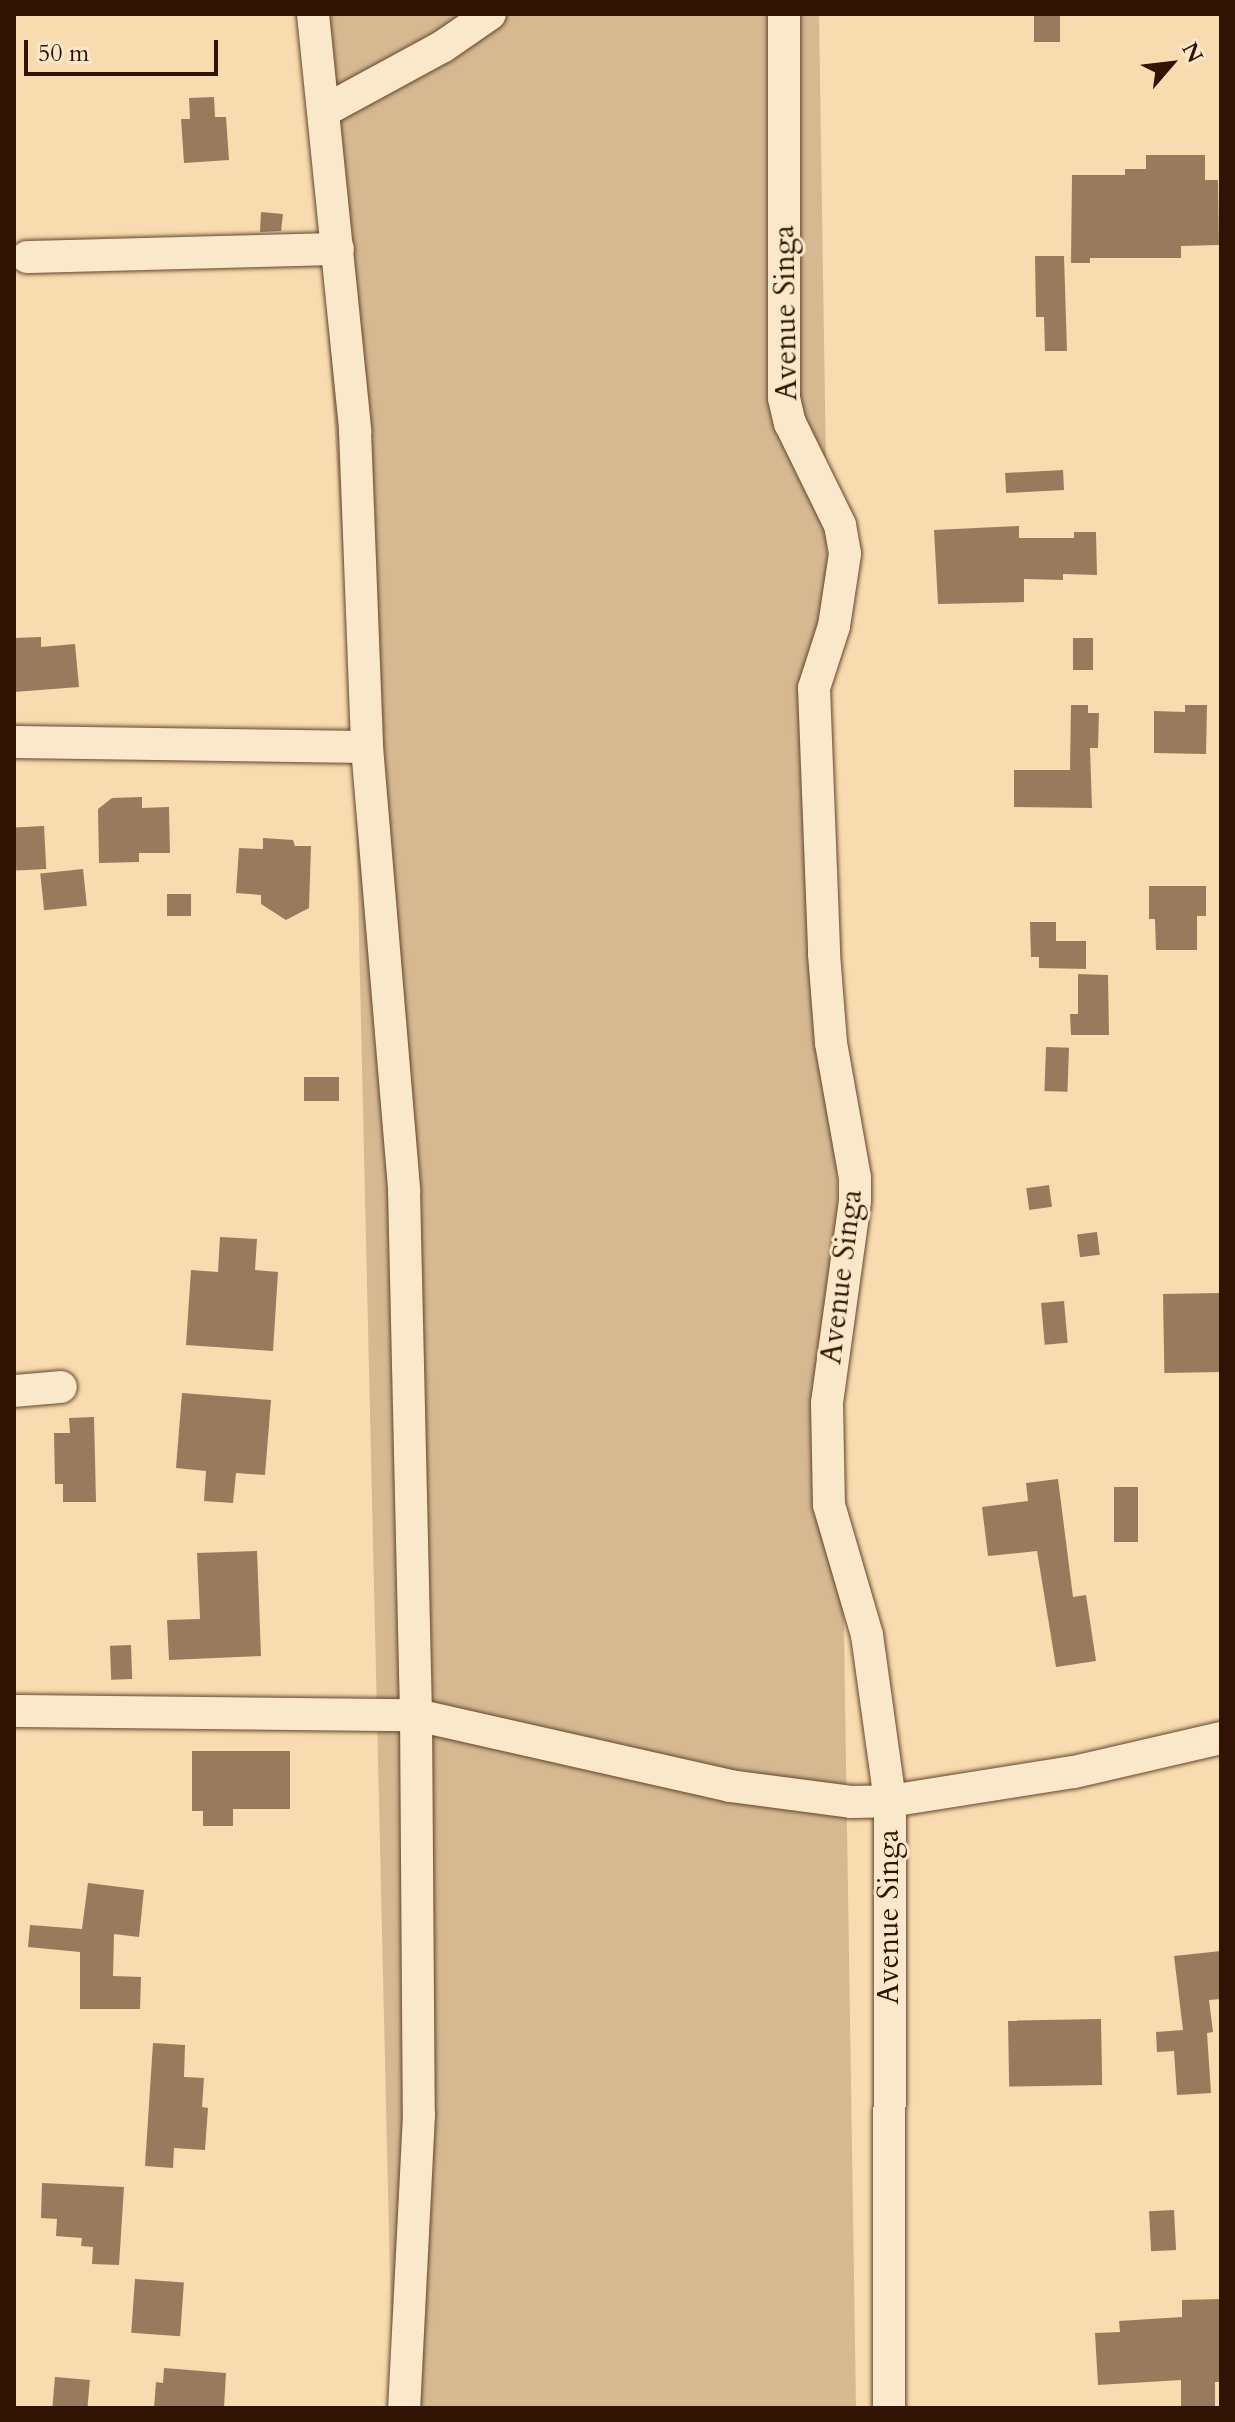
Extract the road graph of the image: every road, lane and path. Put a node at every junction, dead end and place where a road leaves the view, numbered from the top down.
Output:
1 (313, 14) edge
2 (490, 14) edge
3 (784, 14) edge
4 (324, 111) junction
5 (338, 249) junction
6 (27, 257) dead end
7 (14, 742) edge
8 (367, 747) junction
9 (61, 1387) dead end
10 (14, 1391) edge
11 (14, 1711) edge
12 (416, 1715) junction
13 (1221, 1738) edge
14 (890, 1801) junction
15 (404, 2408) edge
16 (889, 2408) edge

1 - 4 street
2 - 4 street
3 - 14 street, Avenue Singa
4 - 5 street
5 - 6 street
5 - 8 street
7 - 8 street
8 - 12 street
9 - 10 street
11 - 12 street
12 - 14 street
12 - 15 street
13 - 14 street
14 - 16 street, Avenue Singa

